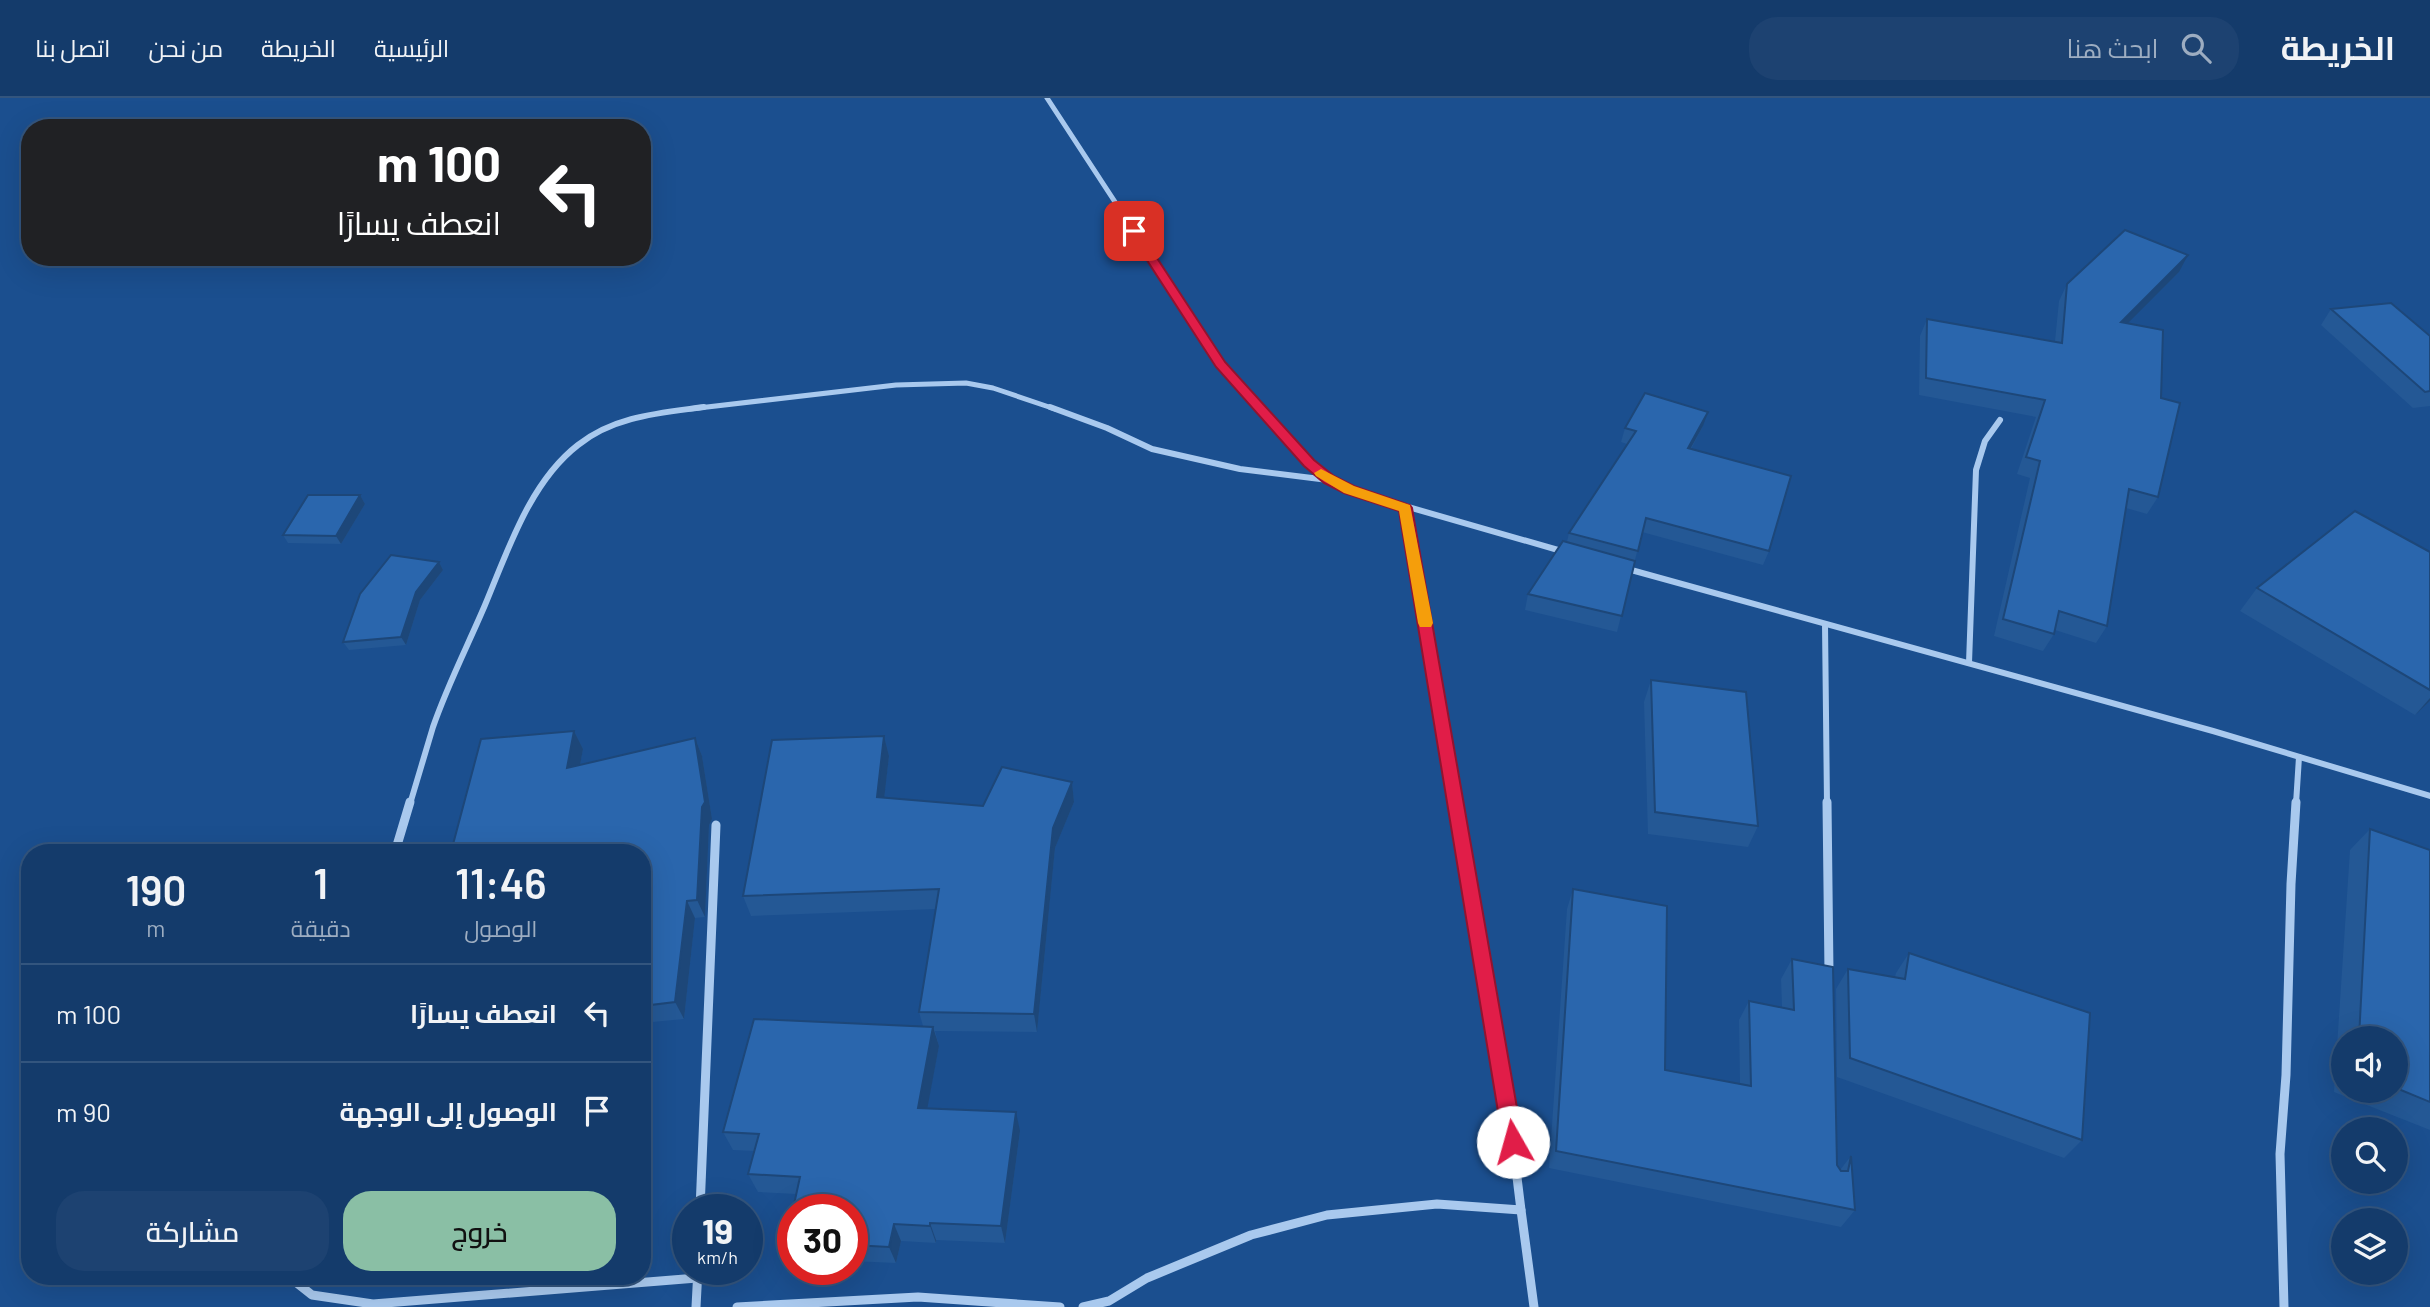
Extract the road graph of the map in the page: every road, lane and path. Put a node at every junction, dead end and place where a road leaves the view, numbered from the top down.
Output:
1 (1047, 98) edge
2 (2000, 420) edge
3 (1329, 480) junction
4 (1405, 508) junction
5 (1576, 555) edge
6 (1615, 566) edge
7 (1825, 624) junction
8 (1969, 663) junction
9 (2299, 757) junction
10 (2430, 796) edge
11 (716, 825) dead end
12 (397, 844) edge
13 (1829, 986) edge
14 (701, 1194) edge
15 (1521, 1210) junction
16 (672, 1275) edge
17 (651, 1277) edge
18 (299, 1285) edge
19 (572, 1285) edge
20 (697, 1285) edge
21 (696, 1307) edge
22 (737, 1307) edge
23 (1060, 1307) edge
24 (1083, 1307) edge
25 (1534, 1307) edge
26 (2284, 1307) edge

1 - 3 street
2 - 8 street
3 - 4 street
3 - 12 street
4 - 5 street
4 - 15 street
6 - 7 street
7 - 8 street
7 - 13 street
8 - 9 street
9 - 10 street
9 - 26 street
11 - 14 street
15 - 24 street
15 - 25 street
16 - 17 street
18 - 19 street
20 - 21 street
22 - 23 street

